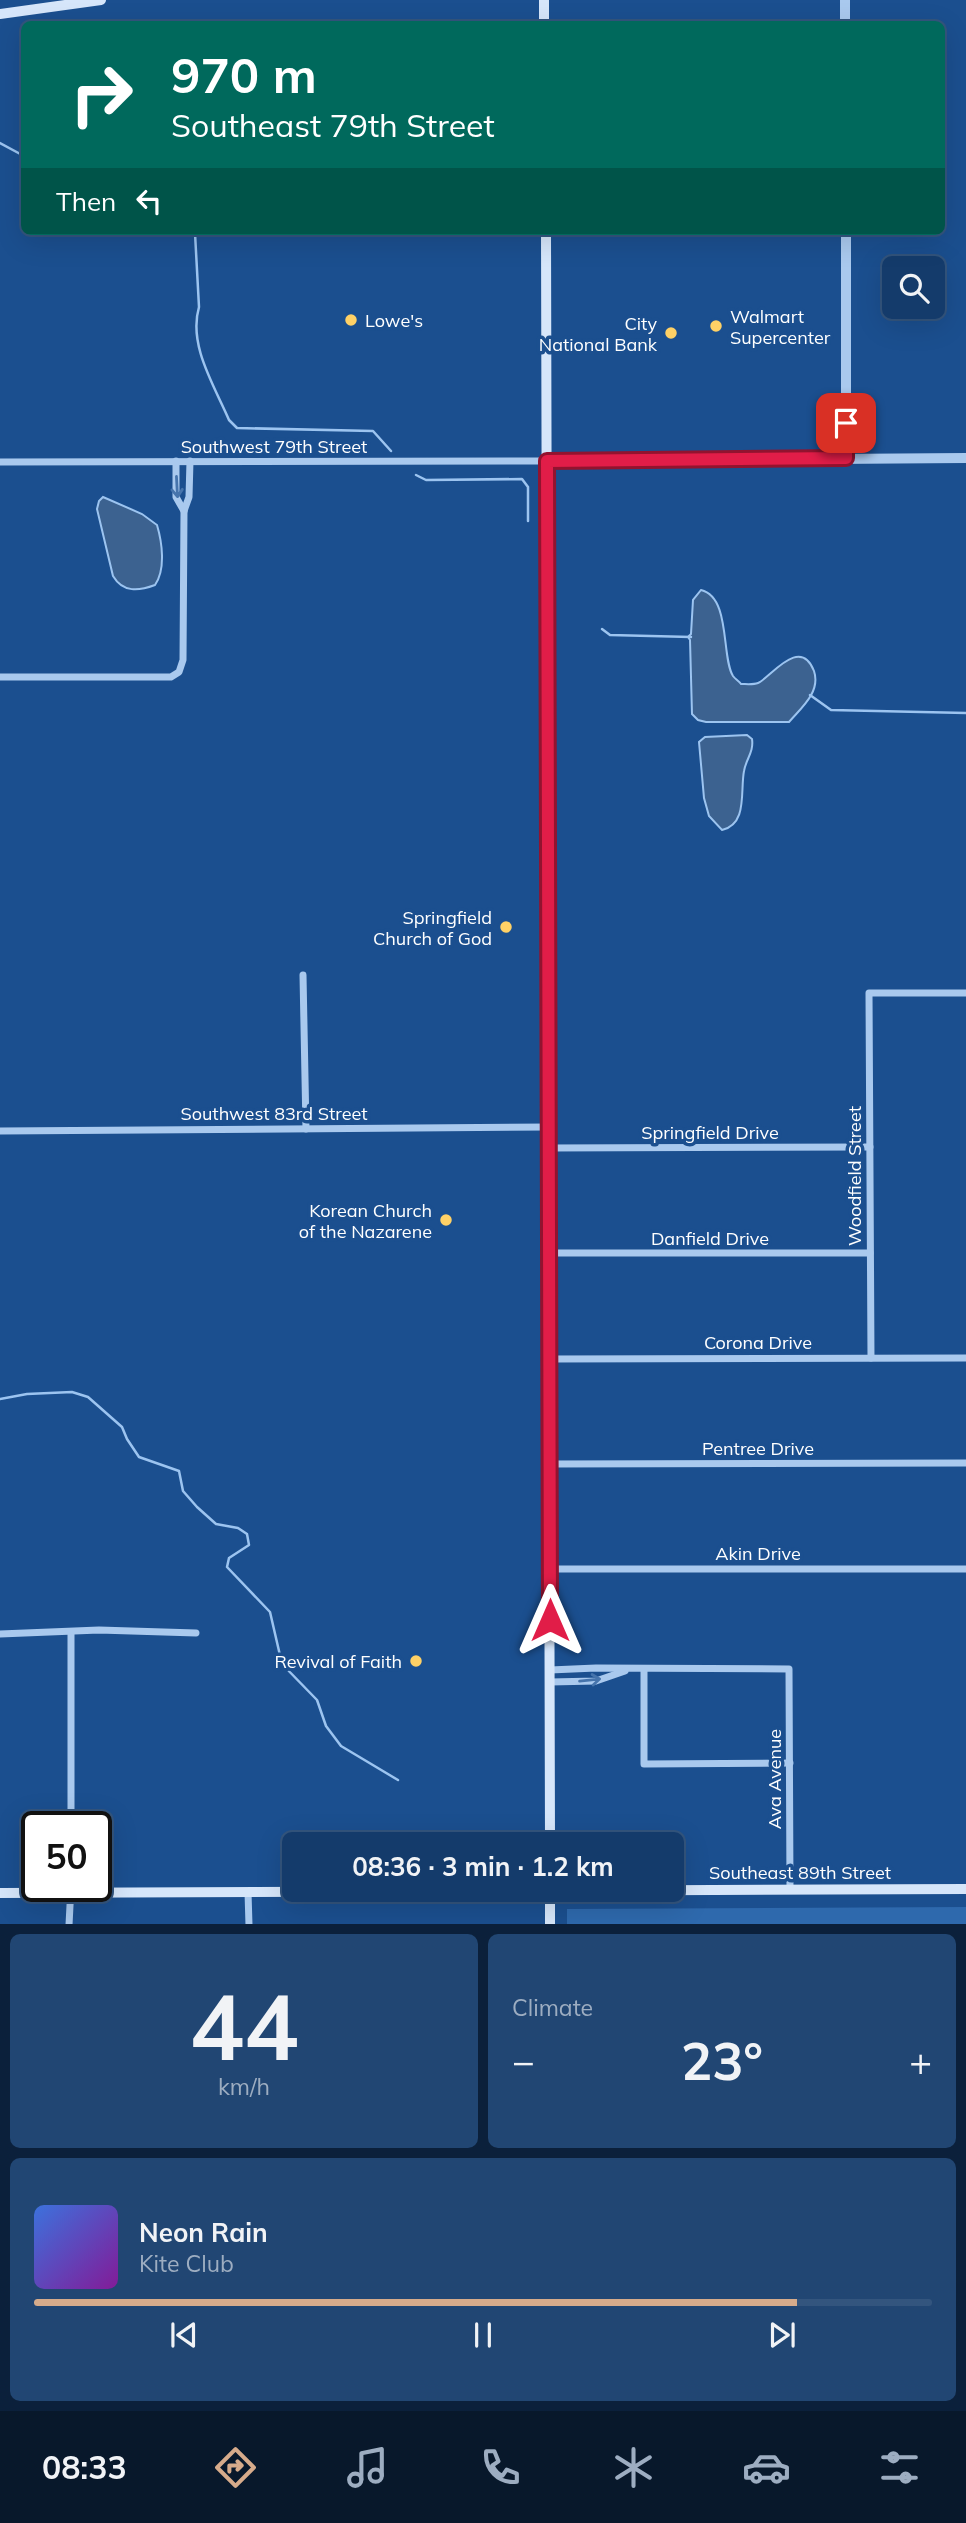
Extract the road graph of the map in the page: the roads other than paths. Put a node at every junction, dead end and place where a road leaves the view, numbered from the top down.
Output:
1 (101, 0) edge
2 (544, 0) edge
3 (845, 0) edge
4 (0, 14) edge
5 (544, 21) edge
6 (845, 21) edge
7 (546, 235) edge
8 (846, 235) edge
9 (846, 458) junction
10 (966, 458) edge
11 (176, 461) junction
12 (190, 461) junction
13 (547, 461) junction
14 (0, 463) edge
15 (184, 511) junction
16 (0, 677) edge
17 (303, 975) dead end
18 (966, 993) edge
19 (549, 1127) junction
20 (306, 1129) junction
21 (0, 1131) edge
22 (870, 1147) junction
23 (549, 1149) junction
24 (870, 1253) junction
25 (550, 1254) junction
26 (871, 1358) junction
27 (966, 1358) edge
28 (550, 1359) junction
29 (966, 1463) edge
30 (550, 1464) junction
31 (550, 1569) junction
32 (966, 1569) edge
33 (71, 1633) junction
34 (196, 1633) dead end
35 (0, 1634) edge
36 (629, 1669) junction
37 (644, 1669) junction
38 (550, 1676) junction
39 (790, 1763) junction
40 (71, 1811) edge
41 (550, 1832) edge
42 (790, 1889) junction
43 (966, 1889) edge
44 (112, 1890) edge
45 (684, 1890) edge
46 (21, 1892) edge
47 (248, 1892) junction
48 (282, 1892) edge
49 (0, 1893) edge
50 (70, 1902) edge
51 (550, 1902) edge
52 (69, 1924) edge
53 (249, 1924) edge
54 (550, 1924) edge

1 - 4 main road
2 - 5 main road
3 - 6 street
7 - 13 main road
8 - 9 street
9 - 10 street
9 - 13 street
11 - 12 street, Southwest 79th Street
11 - 14 street, Southwest 79th Street
11 -> 15 street
12 - 13 street, Southwest 79th Street
12 - 15 street
13 - 19 main road
15 - 16 street
17 - 20 street
18 - 22 street, Woodfield Street
19 - 20 street, Southwest 83rd Street
19 - 23 main road
20 - 21 street, Southwest 83rd Street
22 - 23 street, Springfield Drive
22 - 24 street, Woodfield Street
23 - 25 main road
24 - 25 street, Danfield Drive
24 - 26 street, Woodfield Street
25 - 28 main road
26 - 27 street, Corona Drive
26 - 28 street, Corona Drive
28 - 30 main road
29 - 30 street, Pentree Drive
30 - 31 main road
31 - 32 street, Akin Drive
31 - 38 main road
33 - 34 street
33 - 35 street
33 - 40 street
36 - 37 street
36 - 38 street
38 -> 36 street
37 - 39 street, Ava Avenue
37 - 39 street
38 - 41 main road
39 - 42 street, Ava Avenue
42 - 43 main road, Southeast 89th Street
42 - 45 main road, Southeast 89th Street
44 - 47 main road, Southeast 89th Street
46 - 49 main road, Southeast 89th Street
47 - 48 main road, Southeast 89th Street
47 - 53 street
50 - 52 street
51 - 54 main road

